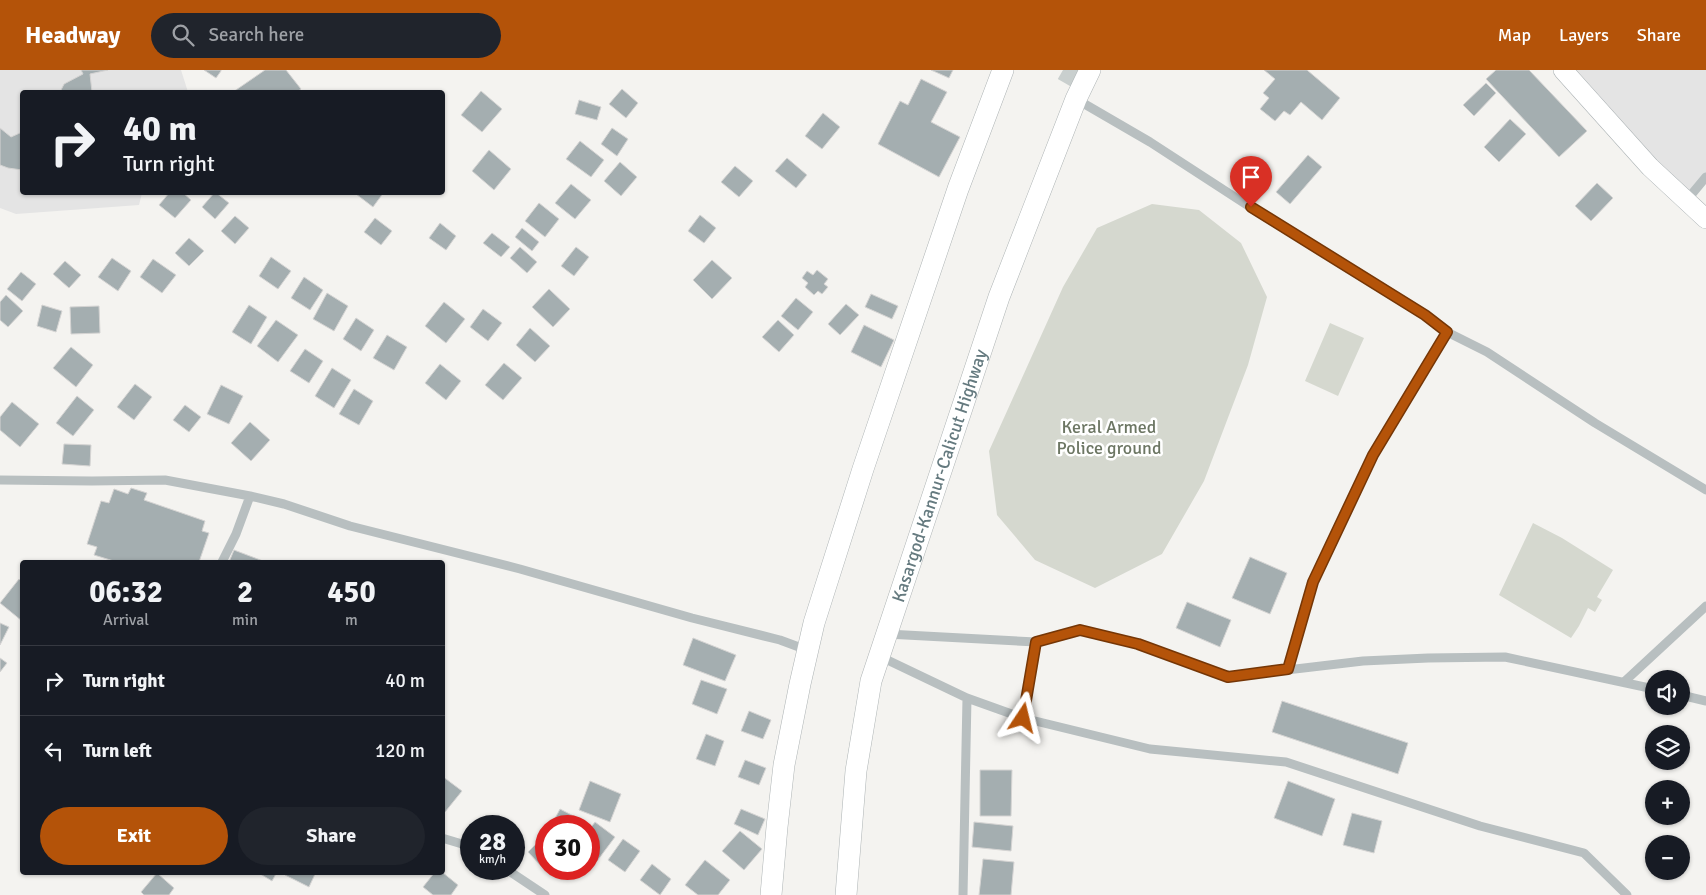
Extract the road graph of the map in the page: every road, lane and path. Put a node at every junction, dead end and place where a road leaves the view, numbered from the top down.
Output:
1 (1003, 70) edge
2 (1090, 70) edge
3 (1563, 70) edge
4 (1076, 99) junction
5 (1706, 177) edge
6 (1686, 201) junction
7 (1706, 219) edge
8 (1447, 332) junction
9 (0, 480) edge
10 (1706, 490) edge
11 (250, 496) junction
12 (223, 560) edge
13 (1706, 606) edge
14 (887, 634) junction
15 (1036, 642) junction
16 (807, 650) junction
17 (879, 656) junction
18 (1288, 669) junction
19 (1624, 682) junction
20 (1645, 687) edge
21 (1690, 697) edge
22 (967, 698) junction
23 (1706, 701) edge
24 (1023, 718) junction
25 (445, 839) edge
26 (460, 843) edge
27 (522, 880) edge
28 (545, 895) edge
29 (771, 895) edge
30 (846, 895) edge
31 (963, 895) edge
32 (1627, 895) edge

1 - 16 highway
2 - 4 highway, Kasargod-Kannur-Calicut Highway
3 - 6 main road
4 - 8 street
4 - 14 highway, Kasargod-Kannur-Calicut Highway
5 - 6 street
6 - 7 main road
8 - 10 street
8 - 18 street
9 - 11 street
11 - 12 street
11 - 16 street
13 - 19 street
14 - 15 street
14 - 17 highway, Kasargod-Kannur-Calicut Highway
15 - 18 street
15 - 24 street
16 - 29 highway
17 - 22 street
17 - 30 highway, Kasargod-Kannur-Calicut Highway
18 - 19 street
19 - 20 street
21 - 23 street
22 - 24 street
22 - 31 street
24 - 32 street
25 - 26 street
27 - 28 street

